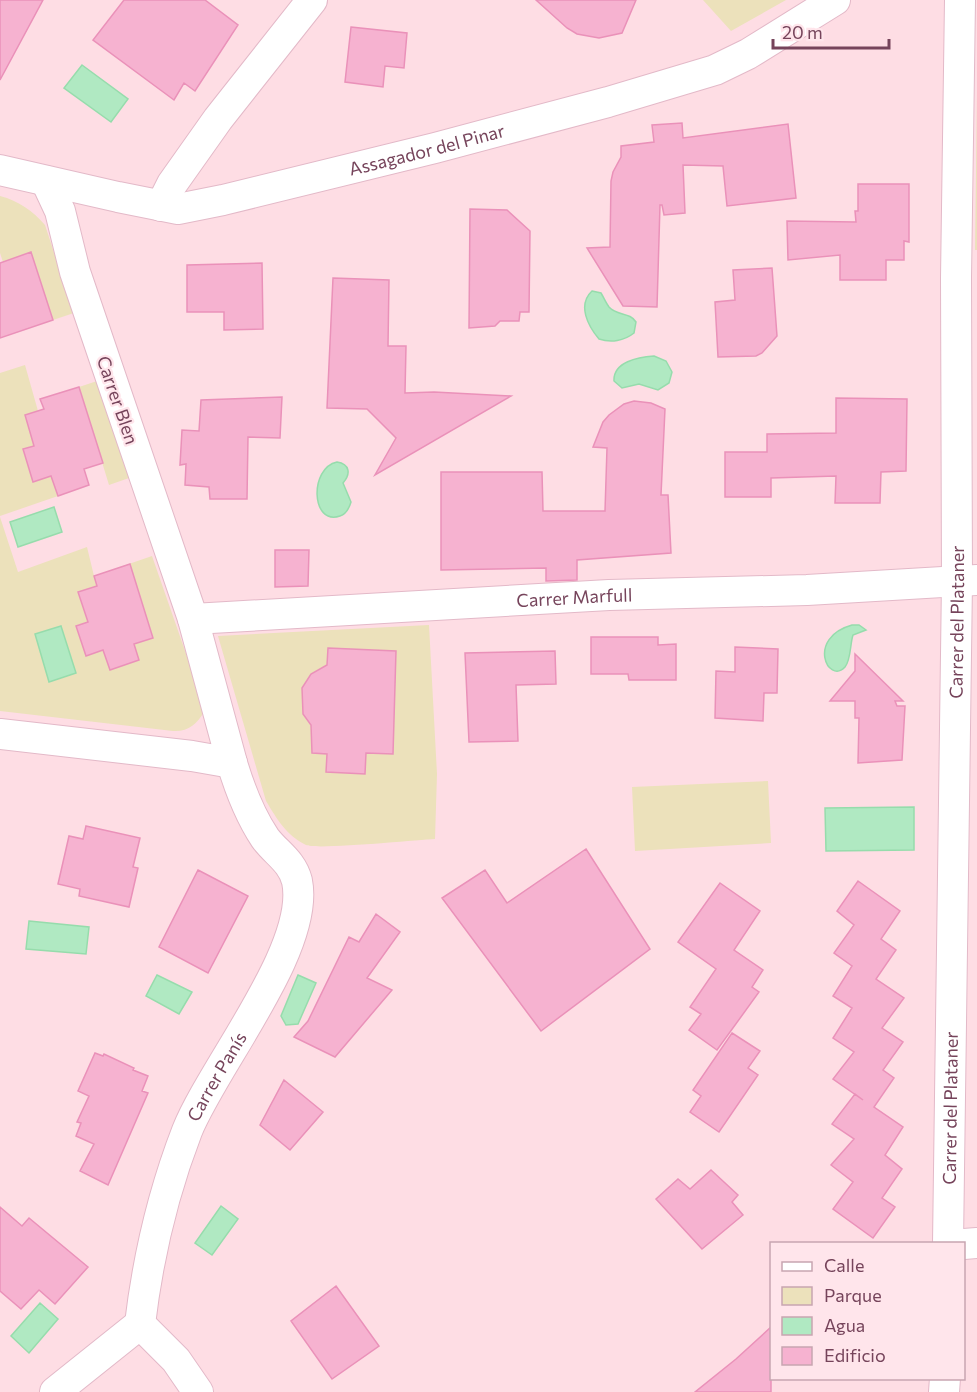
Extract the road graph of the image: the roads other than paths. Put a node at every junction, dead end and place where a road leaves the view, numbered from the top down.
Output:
1 (312, 0) edge
2 (835, 0) edge
3 (960, 0) edge
4 (0, 170) edge
5 (46, 181) junction
6 (161, 206) junction
7 (967, 580) edge
8 (193, 619) junction
9 (0, 734) edge
10 (232, 763) junction
11 (948, 1242) edge
12 (140, 1324) junction
13 (55, 1392) edge
14 (198, 1392) edge

1 - 6 street
2 - 6 street, Assagador del Pinar
3 - 7 street, Carrer del Plataner
4 - 5 street, Assagador del Pinar
5 - 6 street, Assagador del Pinar
5 - 8 street, Carrer Blen
7 - 8 street, Carrer Marfull
7 - 11 street, Carrer del Plataner
8 - 10 street, Carrer Blen
9 - 10 street
10 - 12 street, Carrer Panís
12 - 13 street
12 - 14 street

